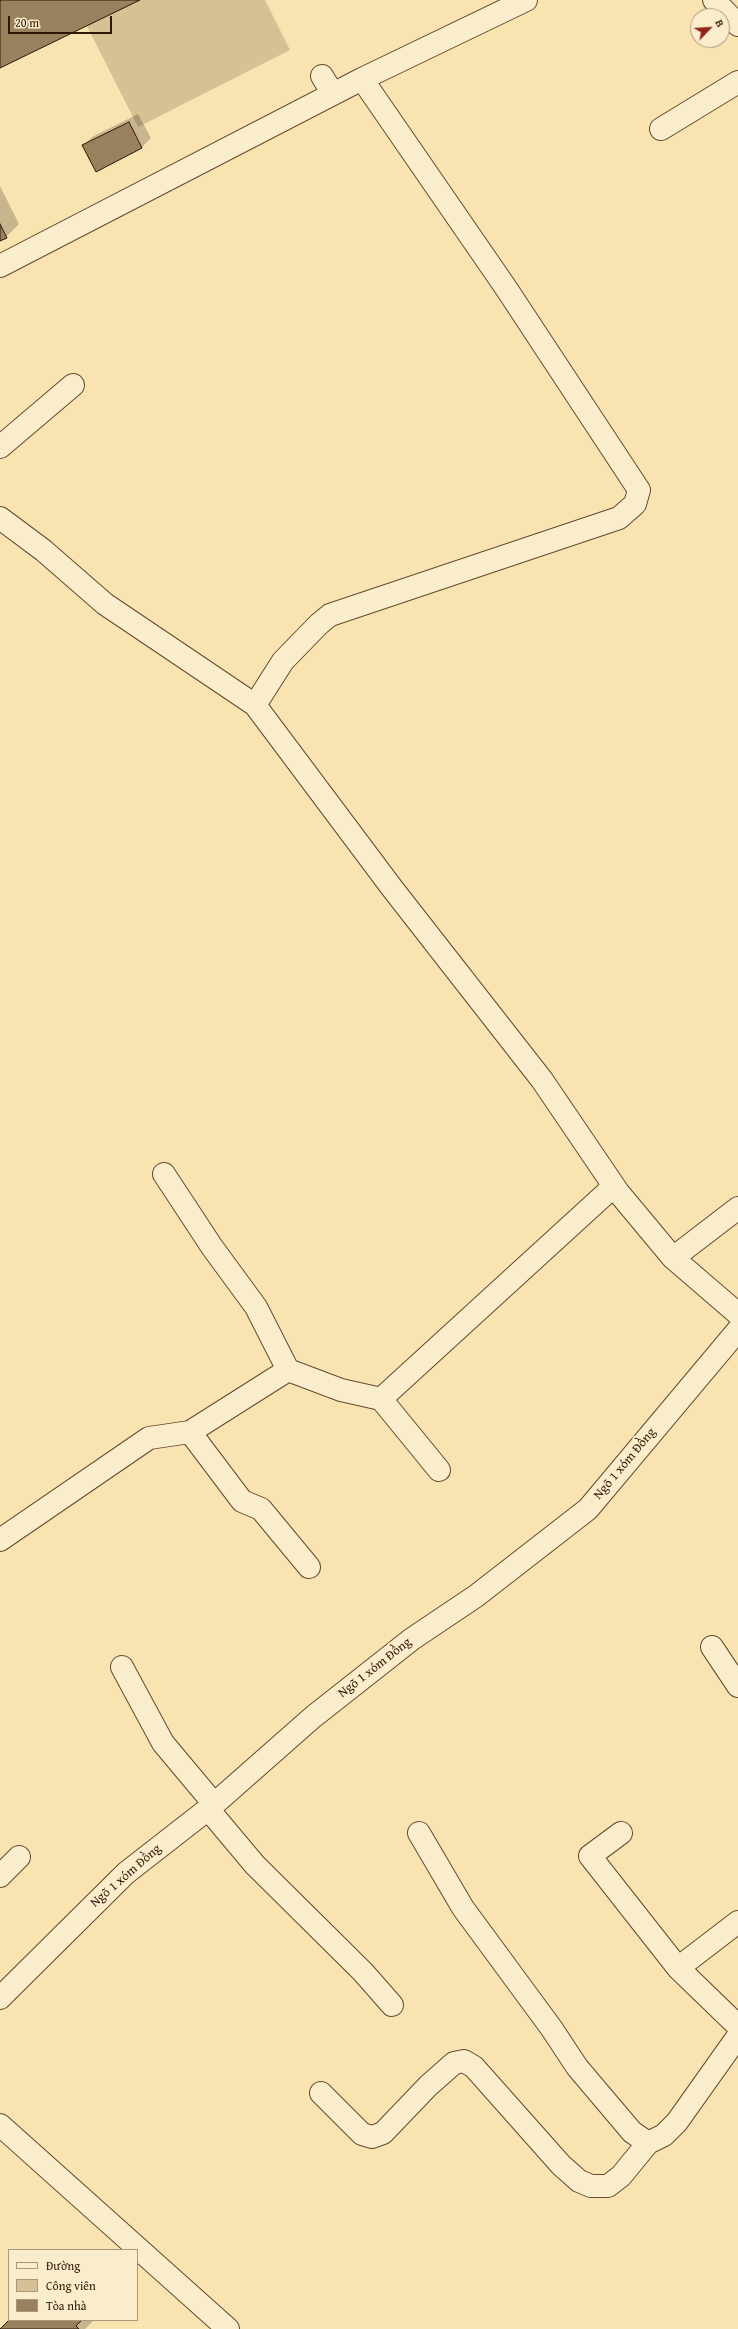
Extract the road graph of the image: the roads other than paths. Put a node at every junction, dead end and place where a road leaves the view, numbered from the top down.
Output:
1 (526, 0) edge
2 (714, 0) edge
3 (738, 24) edge
4 (322, 76) dead end
5 (362, 79) junction
6 (738, 82) edge
7 (333, 94) junction
8 (661, 129) dead end
9 (0, 266) edge
10 (73, 385) dead end
11 (0, 447) edge
12 (0, 518) edge
13 (255, 705) junction
14 (164, 1174) dead end
15 (614, 1186) junction
16 (738, 1208) edge
17 (673, 1258) junction
18 (738, 1314) edge
19 (738, 1330) edge
20 (288, 1370) junction
21 (381, 1399) junction
22 (190, 1432) junction
23 (439, 1470) dead end
24 (0, 1540) edge
25 (309, 1567) dead end
26 (712, 1647) dead end
27 (122, 1667) dead end
28 (738, 1686) edge
29 (211, 1806) junction
30 (419, 1833) dead end
31 (621, 1833) dead end
32 (19, 1858) dead end
33 (1, 1874) edge
34 (738, 1922) edge
35 (678, 1968) junction
36 (0, 1998) edge
37 (392, 2005) dead end
38 (738, 2026) edge
39 (738, 2036) edge
40 (321, 2093) dead end
41 (0, 2125) edge
42 (648, 2143) junction
43 (228, 2329) edge

1 - 5 street
2 - 3 street
4 - 7 street
5 - 7 street
5 - 13 street
6 - 8 street
7 - 9 street
10 - 11 street
12 - 13 street
13 - 15 street
14 - 20 street
15 - 17 street
15 - 21 street
16 - 17 street
17 - 18 street
19 - 29 street, Ngõ 1 xóm Đồng
20 - 21 street
20 - 22 street
21 - 23 street
22 - 24 street
22 - 25 street
26 - 28 street
27 - 29 street
29 - 36 street, Ngõ 1 xóm Đồng
29 - 37 street
30 - 42 street
31 - 35 street
32 - 33 street
34 - 35 street
35 - 38 street
39 - 42 street
40 - 42 street
41 - 43 street

